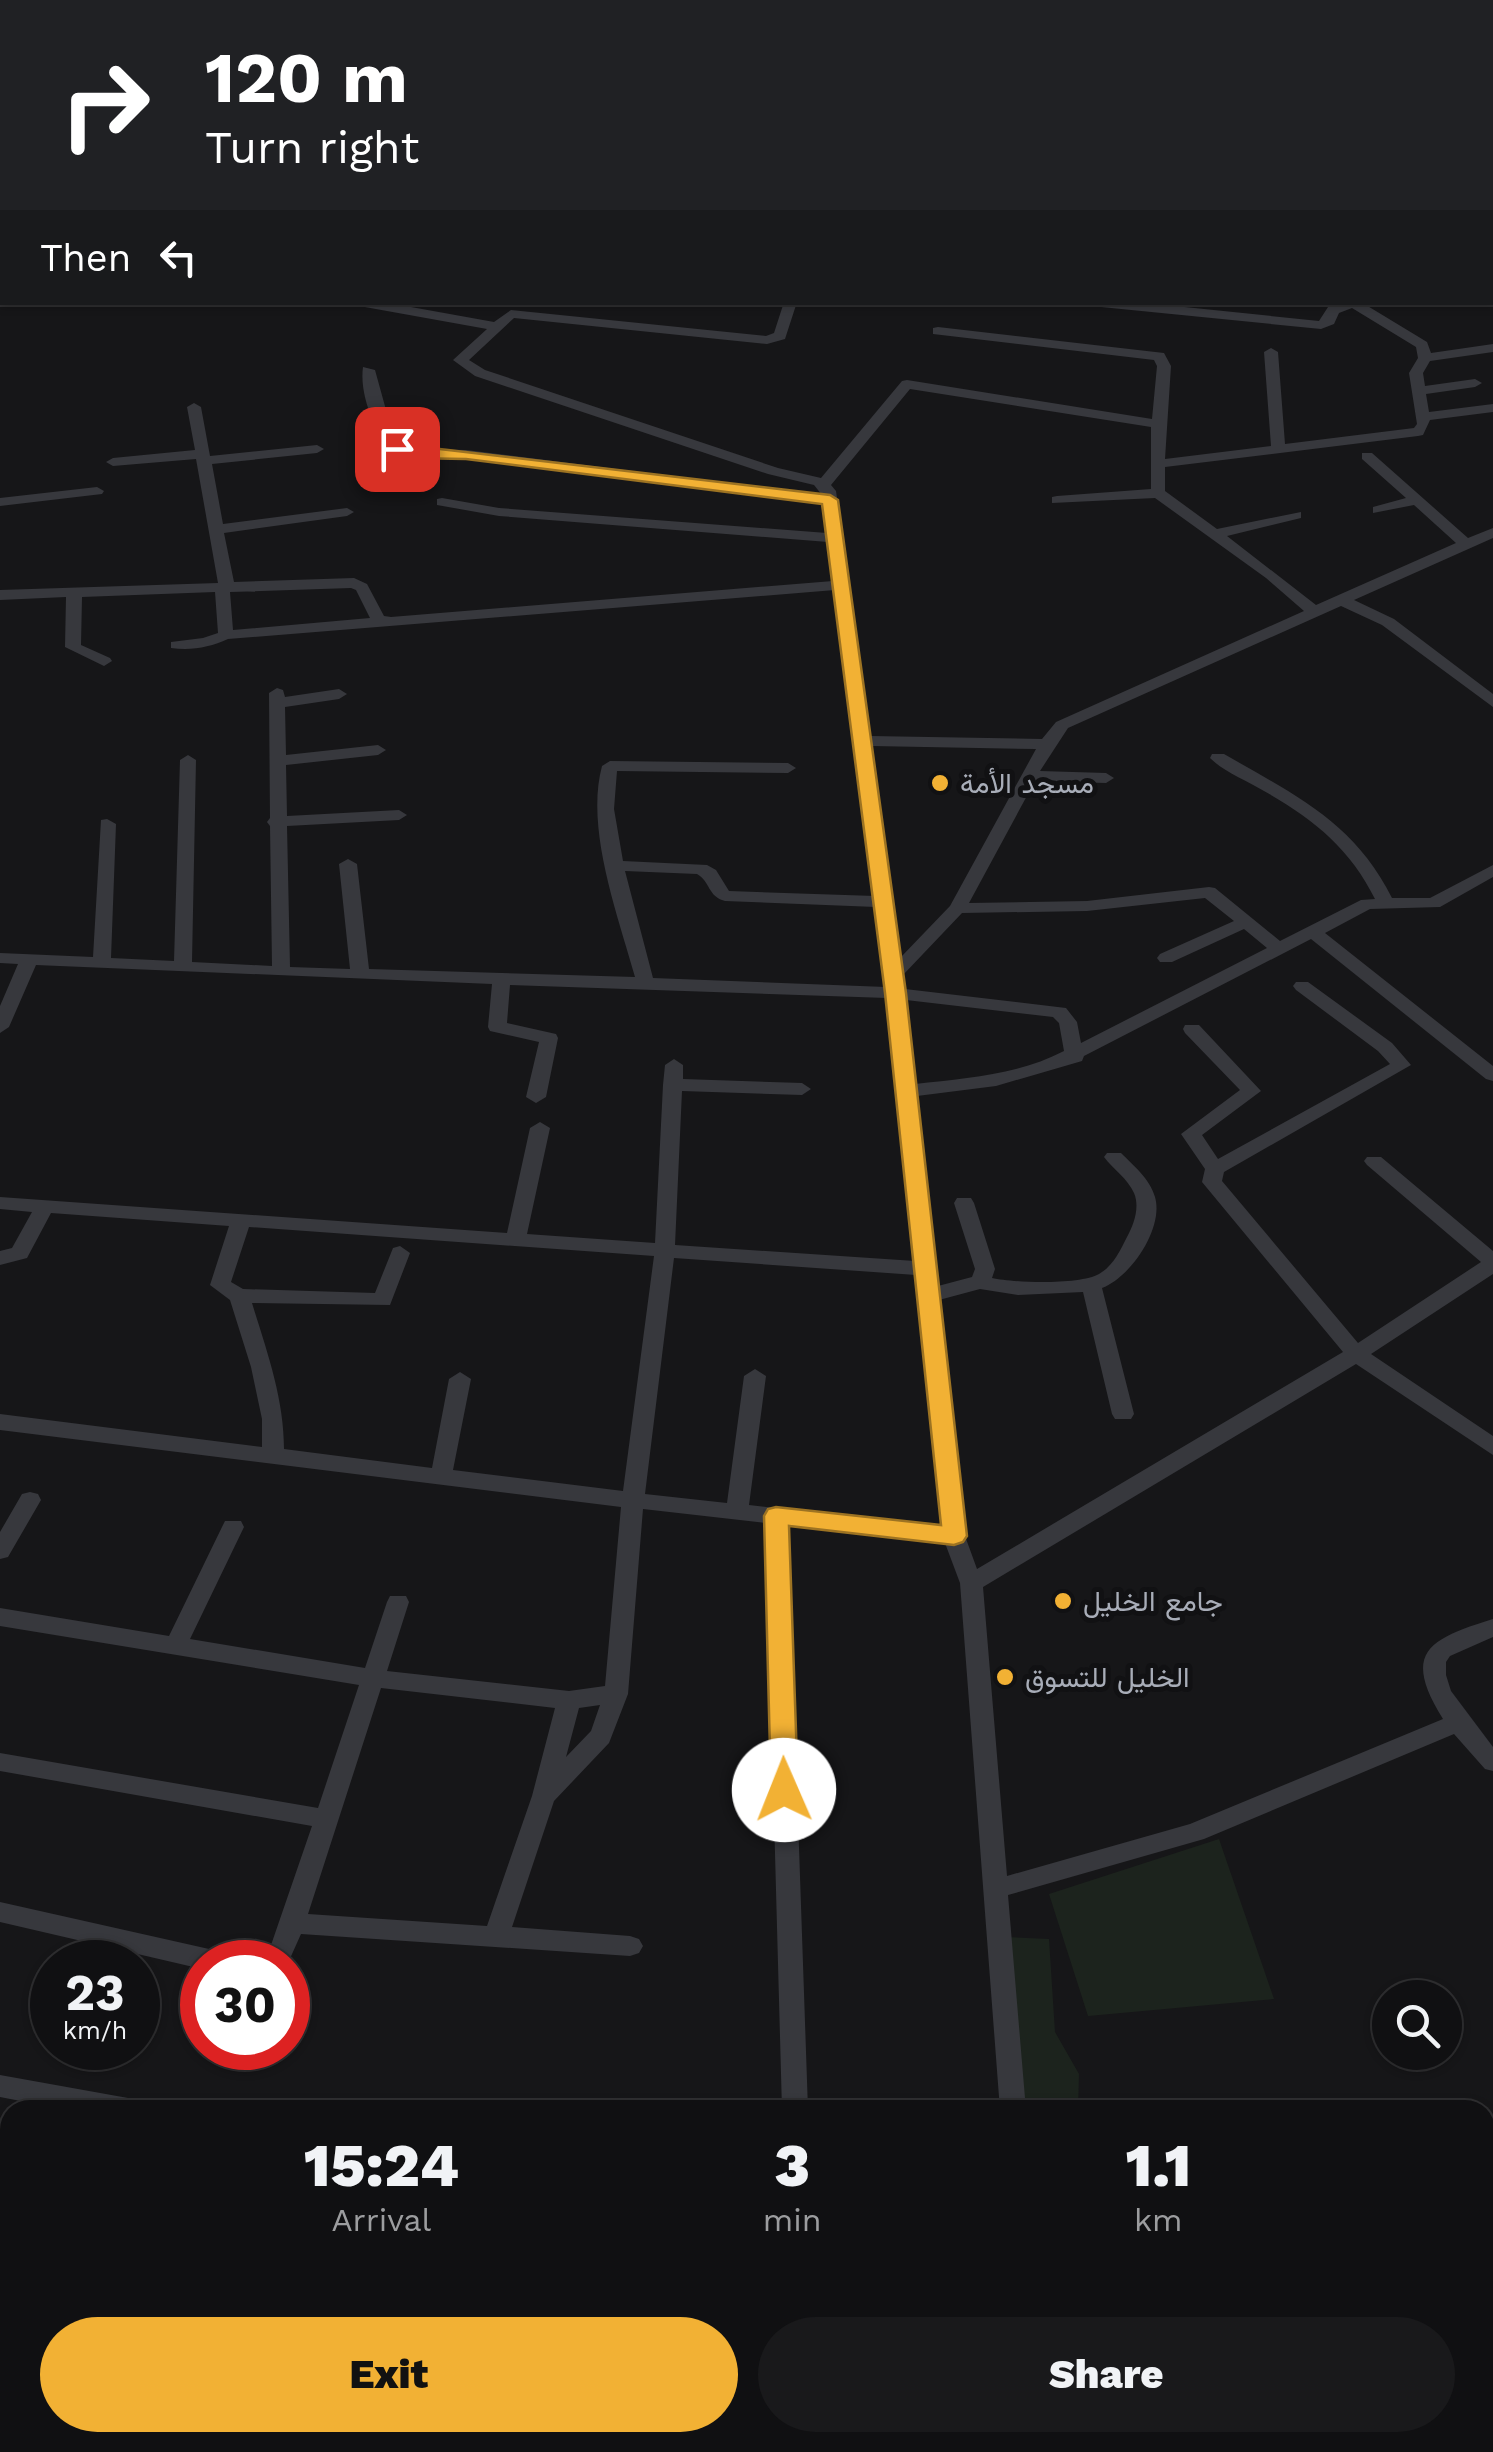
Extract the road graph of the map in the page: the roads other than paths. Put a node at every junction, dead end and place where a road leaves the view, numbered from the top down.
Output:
1 (790, 305) edge
2 (1112, 305) edge
3 (1347, 305) edge
4 (1355, 305) edge
5 (405, 306) edge
6 (494, 326) junction
7 (938, 332) dead end
8 (1493, 348) edge
9 (1271, 352) dead end
10 (1425, 358) junction
11 (368, 370) dead end
12 (1475, 384) dead end
13 (1418, 391) junction
14 (194, 407) dead end
15 (1493, 408) edge
16 (1422, 417) junction
17 (1159, 424) junction
18 (317, 449) dead end
19 (1278, 449) junction
20 (1367, 456) dead end
21 (202, 458) junction
22 (113, 462) dead end
23 (1156, 464) junction
24 (96, 491) dead end
25 (827, 492) junction
26 (1158, 493) junction
27 (1057, 500) dead end
28 (1416, 500) junction
29 (0, 502) edge
30 (442, 502) dead end
31 (1378, 510) dead end
32 (346, 512) dead end
33 (1296, 514) dead end
34 (217, 530) junction
35 (1493, 532) edge
36 (1216, 534) junction
37 (834, 538) junction
38 (1471, 543) junction
39 (1493, 556) edge
40 (840, 585) junction
41 (224, 588) junction
42 (74, 593) junction
43 (0, 595) edge
44 (1342, 600) junction
45 (1315, 612) junction
46 (382, 622) junction
47 (226, 635) junction
48 (177, 646) dead end
49 (104, 662) dead end
50 (339, 694) dead end
51 (1493, 702) edge
52 (860, 741) junction
53 (1047, 744) junction
54 (378, 750) dead end
55 (1218, 758) dead end
56 (188, 760) dead end
57 (276, 760) junction
58 (788, 768) dead end
59 (1030, 776) junction
60 (1106, 778) dead end
61 (399, 815) dead end
62 (276, 822) junction
63 (106, 824) dead end
64 (348, 864) dead end
65 (616, 866) junction
66 (1493, 870) edge
67 (882, 902) junction
68 (1386, 903) junction
69 (957, 908) junction
70 (1246, 922) junction
71 (1313, 932) junction
72 (1279, 950) junction
73 (0, 958) edge
74 (1166, 958) dead end
75 (29, 960) junction
76 (102, 964) junction
77 (184, 967) junction
78 (281, 972) junction
79 (360, 974) junction
80 (502, 977) junction
81 (645, 981) junction
82 (895, 984) junction
83 (1302, 986) dead end
84 (0, 1027) edge
85 (1192, 1029) dead end
86 (1075, 1056) junction
87 (1493, 1074) edge
88 (802, 1089) dead end
89 (906, 1091) junction
90 (536, 1097) dead end
91 (540, 1128) dead end
92 (1114, 1157) dead end
93 (1374, 1162) dead end
94 (1215, 1169) junction
95 (0, 1202) edge
96 (964, 1202) dead end
97 (45, 1206) junction
98 (240, 1220) junction
99 (516, 1238) junction
100 (665, 1251) junction
101 (400, 1253) dead end
102 (0, 1258) edge
103 (1493, 1263) edge
104 (925, 1270) junction
105 (980, 1282) junction
106 (1092, 1287) junction
107 (931, 1295) junction
108 (239, 1296) junction
109 (1356, 1354) junction
110 (755, 1376) dead end
111 (460, 1379) dead end
112 (1123, 1414) dead end
113 (0, 1422) edge
114 (1493, 1447) edge
115 (272, 1454) junction
116 (440, 1478) junction
117 (30, 1500) dead end
118 (633, 1501) junction
119 (738, 1509) junction
120 (776, 1516) junction
121 (233, 1527) dead end
122 (954, 1536) junction
123 (0, 1551) edge
124 (971, 1583) junction
125 (398, 1602) dead end
126 (0, 1617) edge
127 (1493, 1628) edge
128 (175, 1647) junction
129 (372, 1678) junction
130 (616, 1694) junction
131 (569, 1700) junction
132 (1457, 1723) junction
133 (0, 1762) edge
134 (1493, 1762) edge
135 (544, 1796) junction
136 (326, 1819) junction
137 (995, 1889) junction
138 (0, 1912) edge
139 (292, 1923) junction
140 (495, 1939) junction
141 (286, 1940) edge
142 (630, 1946) dead end
143 (180, 1953) edge
144 (0, 2086) edge
145 (75, 2100) edge
146 (795, 2100) edge
147 (1012, 2100) edge

1 - 6 street
2 - 3 street
4 - 10 street
5 - 6 street
6 - 25 street
7 - 17 street
8 - 10 street
9 - 19 street
10 - 13 street
11 - 25 street
12 - 13 street
13 - 16 street
14 - 21 street
15 - 16 street
16 - 19 street
17 - 23 street
17 - 25 street
18 - 21 street
19 - 23 street
20 - 28 street
21 - 22 street
21 - 34 street
23 - 26 street
24 - 29 street
25 - 37 street
26 - 27 street
26 - 36 street
28 - 31 street
28 - 38 street
30 - 37 street
32 - 34 street
33 - 36 street
34 - 41 street
35 - 38 street
36 - 45 street
37 - 40 street
38 - 39 street
38 - 44 street
40 - 46 street
40 - 52 street
41 - 42 street
41 - 46 street
41 - 47 street
42 - 43 street
42 - 49 street
44 - 45 street
44 - 51 street
45 - 53 street
46 - 47 street
47 - 48 street
50 - 57 street
52 - 53 street
52 - 67 street
53 - 59 street
54 - 57 street
55 - 68 street
56 - 77 street
57 - 62 street
58 - 65 street
59 - 60 street
59 - 69 street
61 - 62 street
62 - 78 street
63 - 76 street
64 - 79 street
65 - 67 street
65 - 81 street
66 - 68 street
67 - 82 street
68 - 71 street
69 - 70 street
69 - 82 street
70 - 72 street
70 - 74 street
71 - 72 street
71 - 87 street
72 - 86 street
73 - 75 street
75 - 76 street
75 - 84 street
76 - 77 street
77 - 78 street
78 - 79 street
79 - 80 street
80 - 81 street
80 - 90 street
81 - 82 street
82 - 86 street
82 - 89 street
83 - 94 street
85 - 94 street
86 - 89 street
88 - 100 street
89 - 104 street
91 - 99 street
92 - 106 street
93 - 103 street
94 - 109 street
95 - 97 street
96 - 105 street
97 - 98 street
97 - 102 street
98 - 99 street
98 - 108 street
99 - 100 street
100 - 104 street
100 - 118 street
101 - 108 street
103 - 109 street
104 - 107 street
105 - 106 street
105 - 107 street
106 - 112 street
107 - 122 street
108 - 115 street
109 - 114 street
109 - 124 street
110 - 119 street
111 - 116 street
113 - 115 street
115 - 116 street
116 - 118 street
117 - 123 street
118 - 119 street
118 - 130 street
119 - 120 street
120 - 122 street
120 - 146 street
121 - 128 street
122 - 124 street
124 - 137 street
125 - 129 street
126 - 128 street
127 - 132 street
128 - 129 street
129 - 131 street
129 - 136 street
130 - 131 street
130 - 135 street
131 - 135 street
132 - 134 street
132 - 137 street
133 - 136 street
135 - 140 street
136 - 139 street
137 - 147 street
138 - 143 street
139 - 140 street
139 - 141 street
140 - 142 street
144 - 145 street

